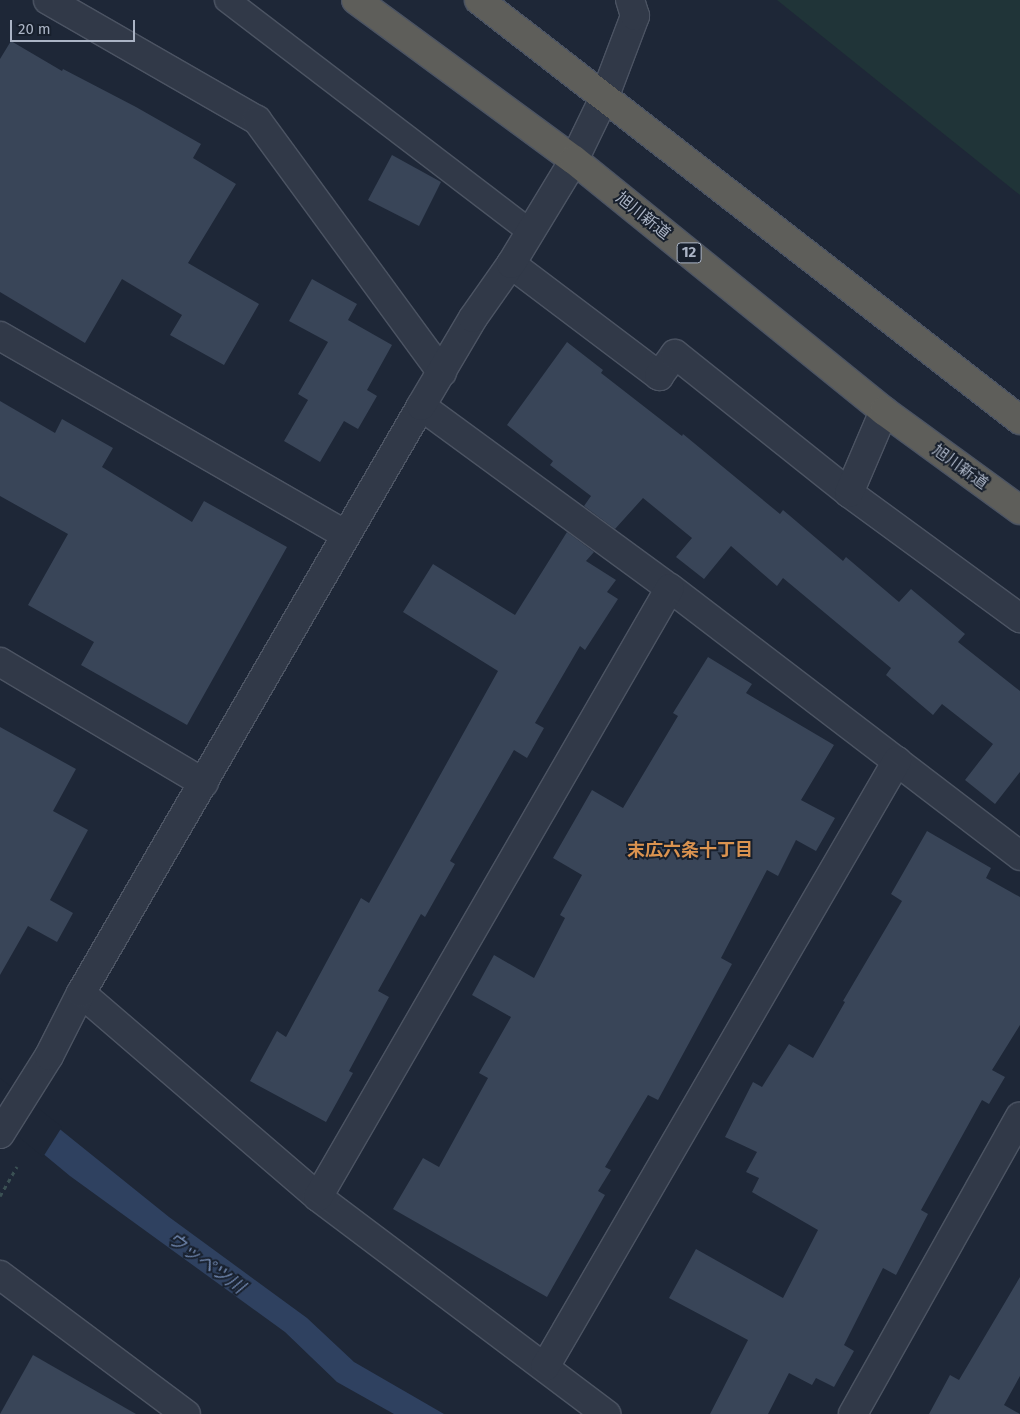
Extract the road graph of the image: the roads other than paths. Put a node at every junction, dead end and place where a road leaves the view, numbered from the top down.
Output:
1 (48, 0) edge
2 (227, 0) edge
3 (356, 0) edge
4 (479, 0) edge
5 (630, 0) edge
6 (604, 98) junction
7 (574, 160) junction
8 (530, 232) junction
9 (511, 264) junction
10 (0, 336) edge
11 (442, 373) junction
12 (421, 406) junction
13 (884, 411) junction
14 (1020, 420) edge
15 (849, 493) junction
16 (1020, 510) edge
17 (345, 534) junction
18 (670, 588) junction
19 (1020, 618) edge
20 (0, 662) edge
21 (897, 761) junction
22 (204, 783) junction
23 (1020, 856) edge
24 (81, 993) junction
25 (1020, 1117) edge
26 (0, 1134) edge
27 (318, 1197) junction
28 (0, 1275) edge
29 (545, 1367) junction
30 (186, 1414) edge
31 (606, 1414) edge
32 (853, 1414) edge

1 - 11 street
2 - 8 lane
3 - 7 highway, 旭川新道 / 12
4 - 6 highway
5 - 6 street
6 - 7 street
6 - 14 highway
7 - 8 street
7 - 13 highway, 旭川新道 / 12
8 - 9 street
9 - 11 street
9 - 15 street
10 - 17 street
11 - 12 street
12 - 17 street
12 - 18 street
13 - 15 street
13 - 16 highway, 旭川新道 / 12
15 - 19 street
17 - 22 street
18 - 21 street
18 - 27 street
20 - 22 street
21 - 23 street
21 - 29 street
22 - 24 street
24 - 26 street
24 - 27 street
25 - 32 street
27 - 29 street
28 - 30 street
29 - 31 street

